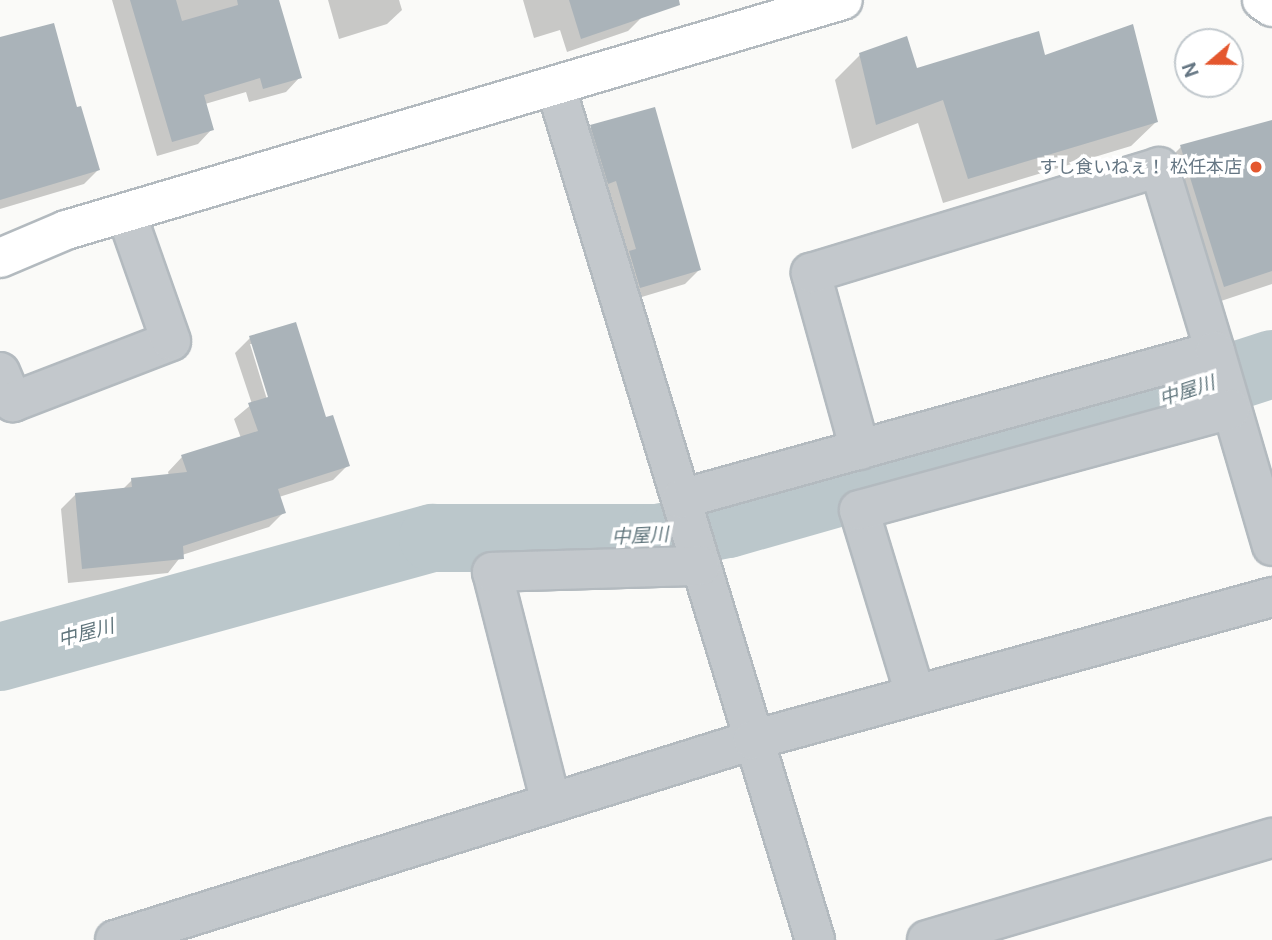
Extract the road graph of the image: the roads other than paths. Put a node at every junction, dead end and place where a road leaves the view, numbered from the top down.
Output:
1 (843, 0) edge
2 (1262, 0) edge
3 (1272, 7) edge
4 (556, 88) junction
5 (126, 213) junction
6 (0, 258) edge
7 (0, 372) edge
8 (1223, 381) junction
9 (860, 450) junction
10 (690, 532) junction
11 (1272, 546) edge
12 (1272, 597) edge
13 (915, 694) junction
14 (753, 740) junction
15 (551, 803) junction
16 (1272, 838) edge
17 (115, 940) edge
18 (815, 940) edge
19 (927, 940) edge

1 - 4 main road
2 - 3 main road
4 - 5 main road
4 - 10 street
5 - 6 main road
5 - 7 street
8 - 9 street
8 - 9 street
8 - 11 street
8 - 13 street
9 - 10 street
10 - 14 street
10 - 15 street
12 - 13 street
13 - 14 street
14 - 15 street
14 - 18 street
15 - 17 street
16 - 19 street

